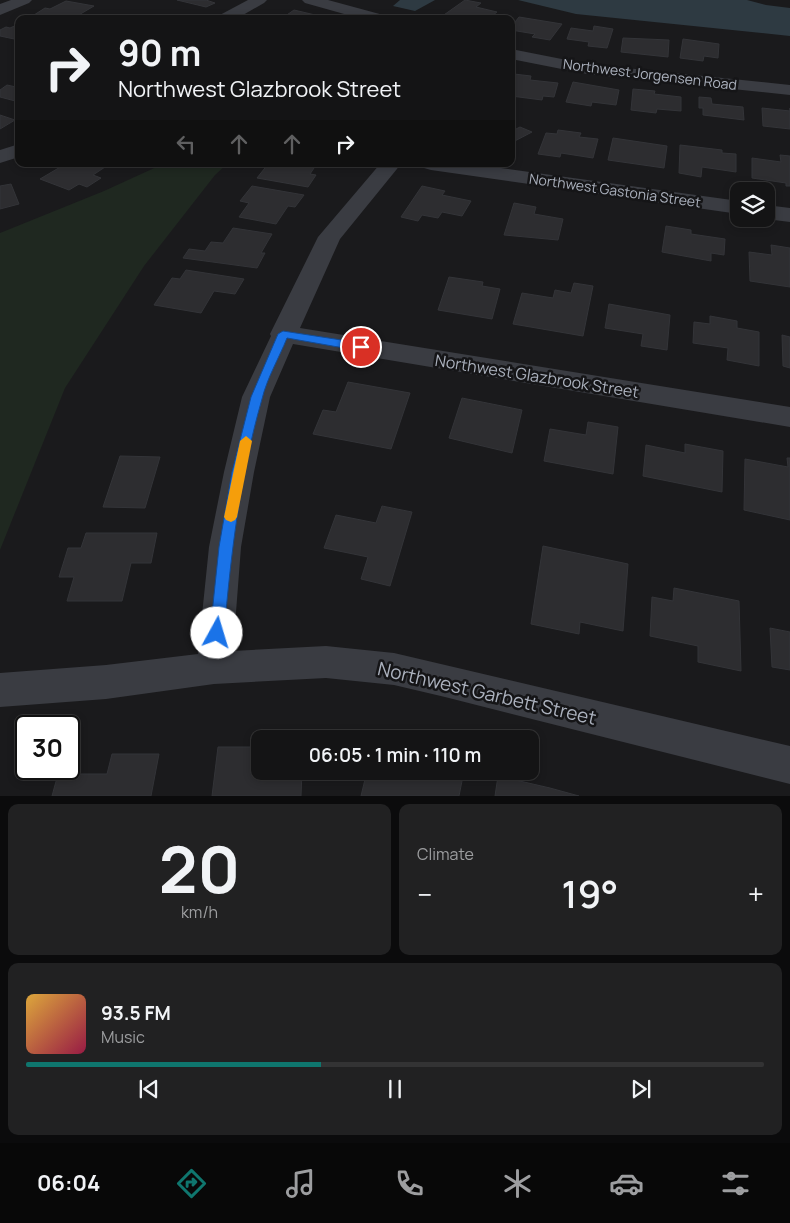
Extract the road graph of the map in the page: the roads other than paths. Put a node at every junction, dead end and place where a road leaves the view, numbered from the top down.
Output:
1 (24, 0) edge
2 (259, 0) edge
3 (310, 0) edge
4 (0, 10) edge
5 (231, 15) edge
6 (366, 15) edge
7 (515, 55) edge
8 (790, 90) edge
9 (15, 151) edge
10 (0, 157) edge
11 (388, 167) edge
12 (452, 167) edge
13 (730, 207) edge
14 (775, 213) edge
15 (790, 215) edge
16 (283, 334) junction
17 (790, 417) edge
18 (214, 668) junction
19 (0, 690) edge
20 (790, 765) edge

1 - 4 street
2 - 5 street
3 - 6 street
7 - 8 street, Northwest Jorgensen Road
9 - 10 street
11 - 16 street
12 - 13 street, Northwest Gastonia Street
14 - 15 street
16 - 17 street, Northwest Glazbrook Street
16 - 18 street
18 - 19 street, Northwest Garbett Street
18 - 20 street, Northwest Garbett Street

